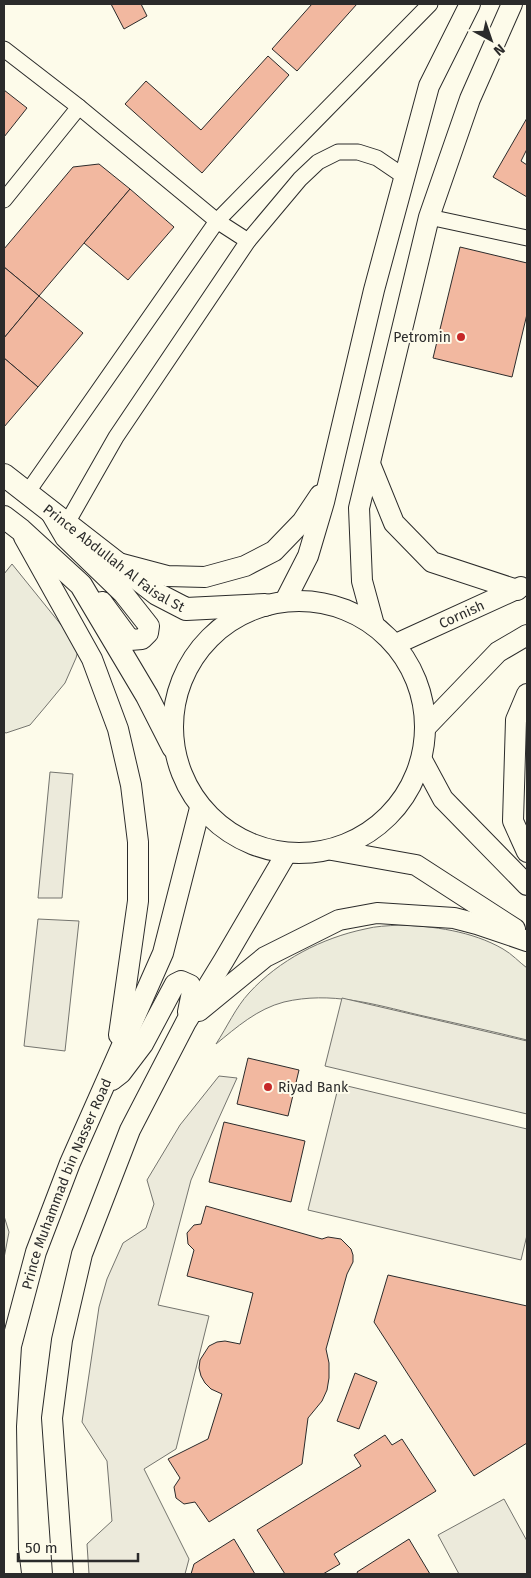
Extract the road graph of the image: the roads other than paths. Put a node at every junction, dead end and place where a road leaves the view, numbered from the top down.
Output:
1 (430, 4) edge
2 (470, 4) edge
3 (512, 4) edge
4 (4, 48) edge
5 (79, 107) junction
6 (405, 177) junction
7 (4, 200) edge
8 (429, 217) junction
9 (217, 221) junction
10 (527, 238) edge
11 (248, 241) junction
12 (370, 464) junction
13 (4, 475) edge
14 (329, 480) junction
15 (27, 493) junction
16 (48, 509) junction
17 (8, 522) edge
18 (67, 523) junction
19 (118, 563) junction
20 (81, 585) junction
21 (522, 587) edge
22 (275, 603) junction
23 (374, 624) junction
24 (527, 635) edge
25 (396, 644) junction
26 (527, 694) edge
27 (426, 726) junction
28 (173, 747) junction
29 (422, 760) junction
30 (200, 808) junction
31 (332, 850) junction
32 (527, 852) edge
33 (286, 854) junction
34 (527, 885) edge
35 (527, 939) edge
36 (186, 1022) junction
37 (116, 1058) junction
38 (103, 1089) junction
39 (10, 1335) edge
40 (6, 1545) edge
41 (11, 1574) edge
42 (63, 1574) edge

1 - 9 street
2 - 6 main road
3 - 8 main road
4 - 5 street
5 - 7 street
5 - 9 street
6 - 11 street
6 - 14 main road
8 - 10 street
8 - 12 main road
9 - 11 street
9 - 15 street
11 - 18 street
12 - 21 main road
12 - 23 main road
13 - 15 main road, Prince Abdullah Al Faisal St
14 - 19 main road
14 - 22 main road
15 - 16 main road, Prince Abdullah Al Faisal St
16 - 18 main road, Prince Abdullah Al Faisal St
16 - 20 main road
17 - 20 main road
17 - 37 main road
18 - 19 main road, Prince Abdullah Al Faisal St
19 - 22 main road, Prince Abdullah Al Faisal St
20 - 28 main road
21 - 25 main road, Cornish
22 - 23 main road
22 - 28 main road
23 - 25 main road
24 - 27 main road
25 - 27 main road
26 - 32 main road
27 - 29 main road
28 - 30 main road
29 - 31 main road
29 - 34 main road
30 - 33 main road
30 - 37 main road, Prince Muhammad bin Nasser Road
31 - 33 main road
31 - 35 main road
33 - 36 main road
35 - 36 main road
36 - 38 main road
36 - 42 main road
37 - 38 main road, Prince Muhammad bin Nasser Road
38 - 39 main road, Prince Muhammad bin Nasser Road
39 - 40 main road, Prince Muhammad bin Nasser Road
40 - 41 main road, Prince Muhammad bin Nasser Road

